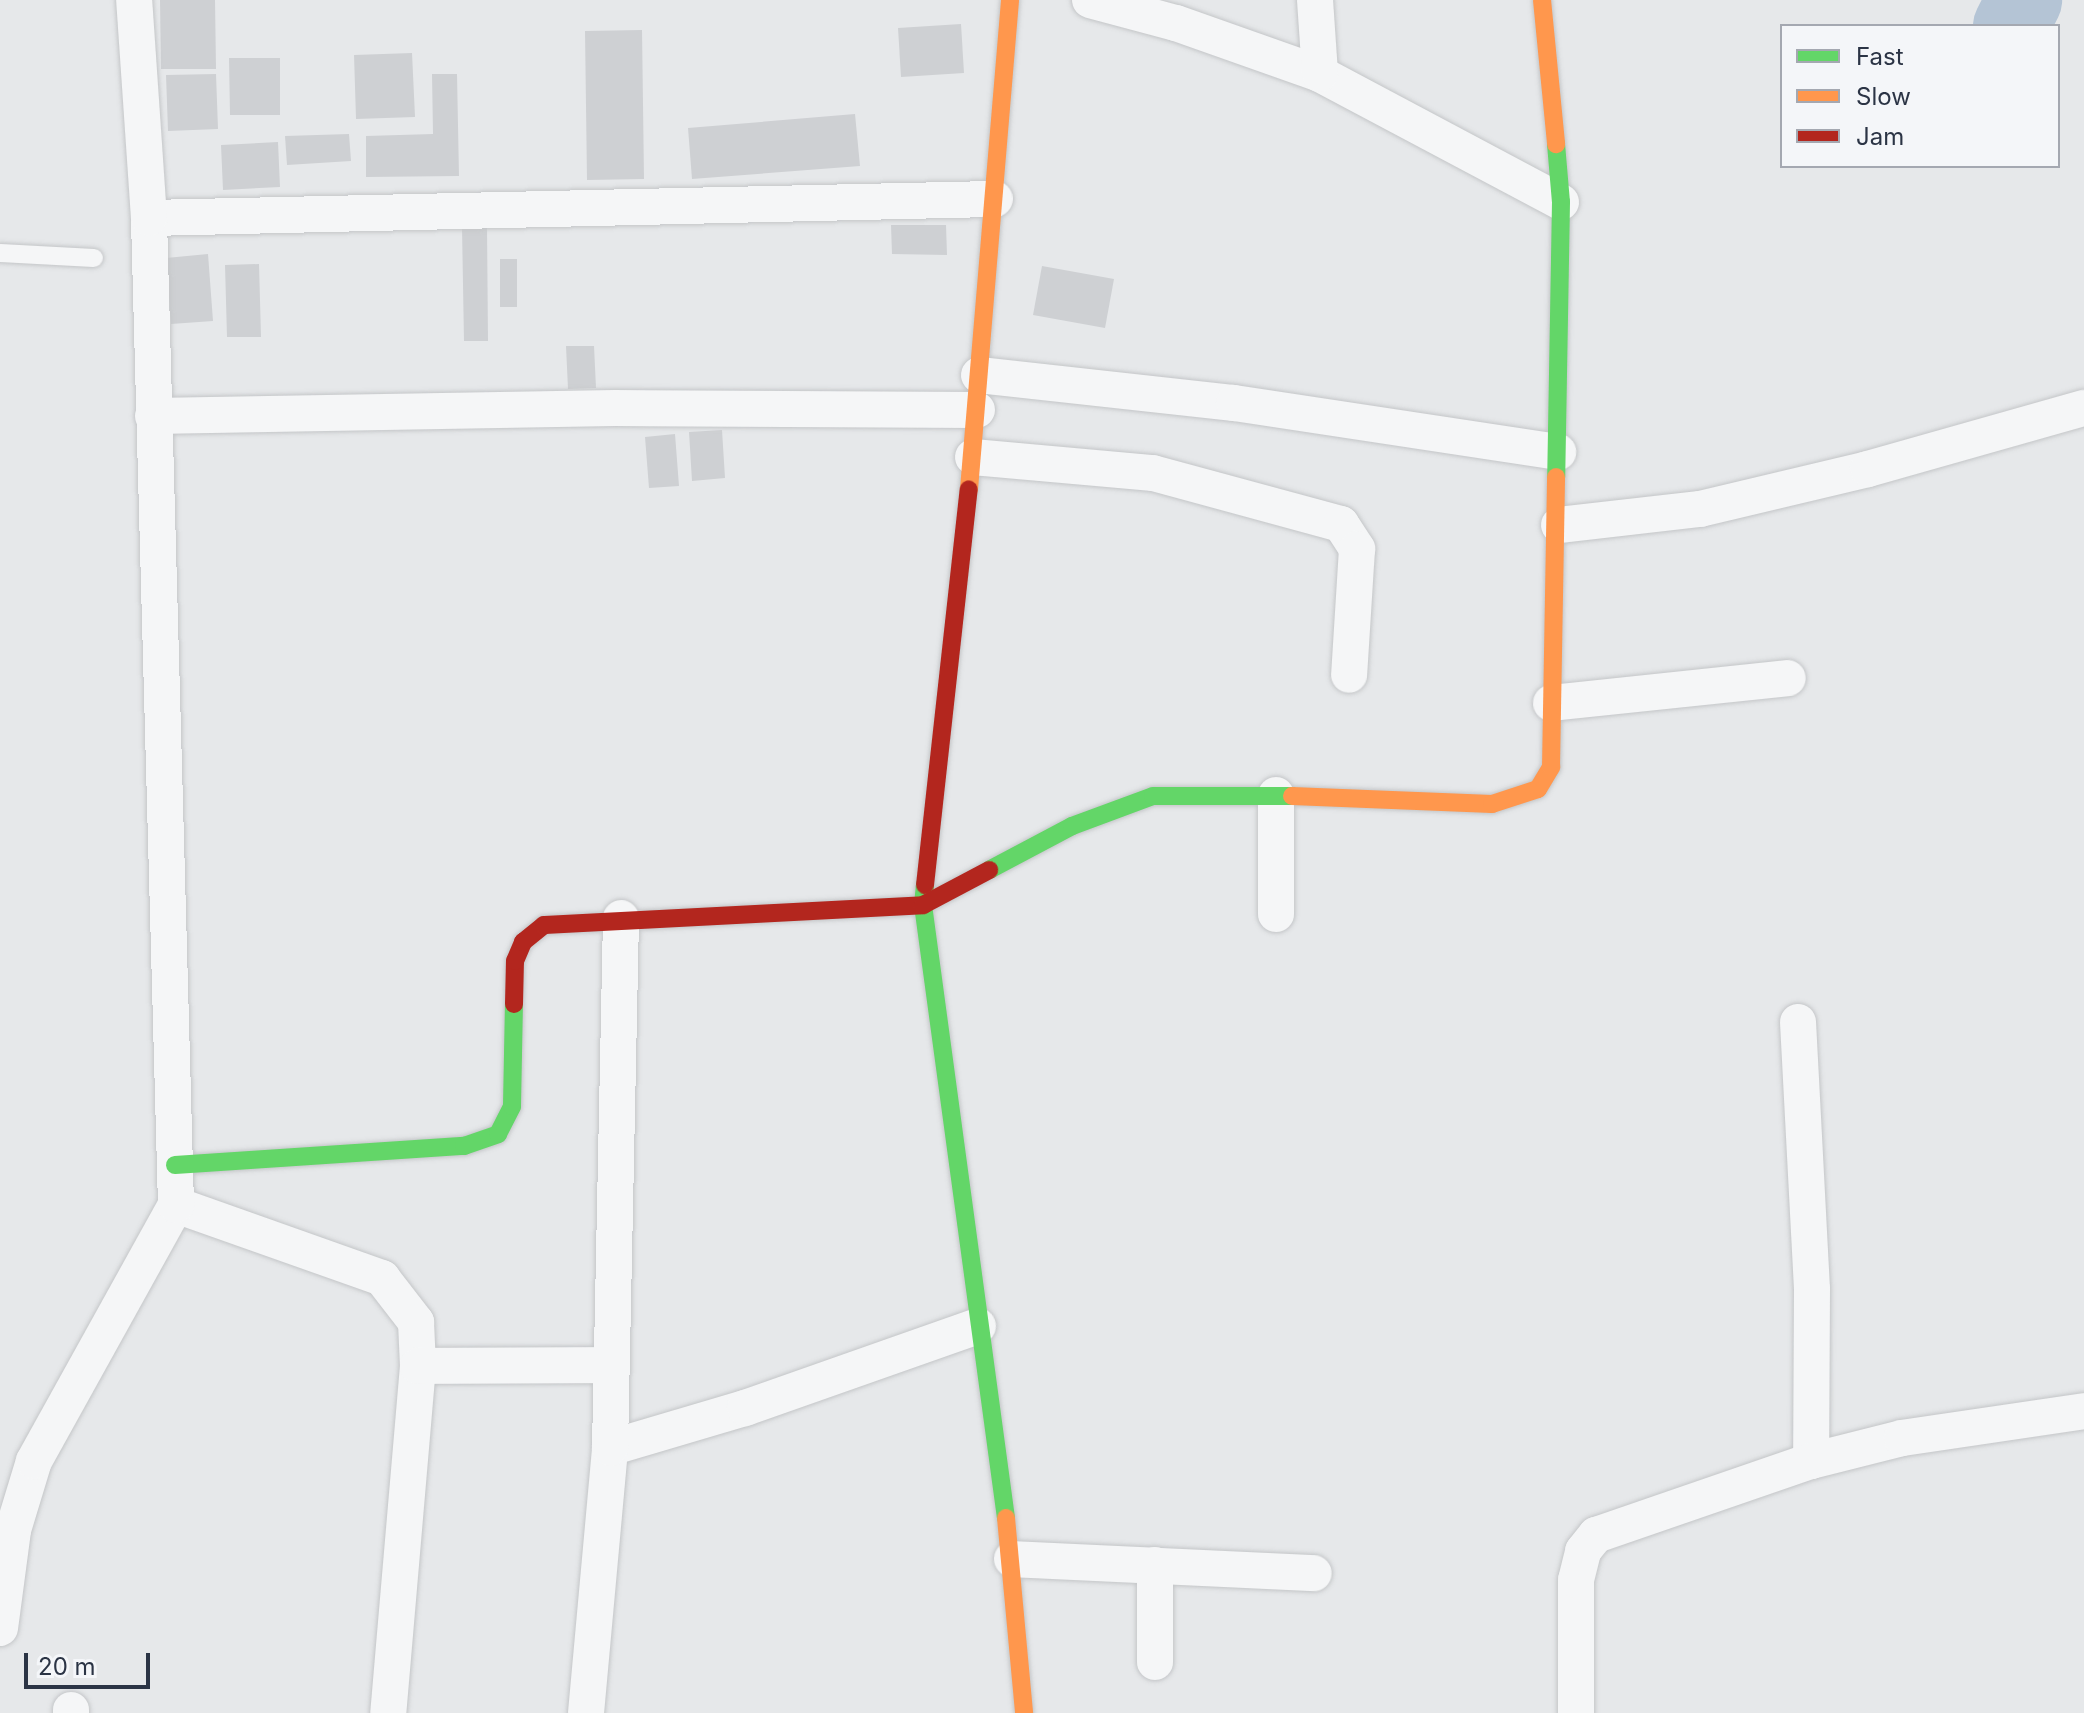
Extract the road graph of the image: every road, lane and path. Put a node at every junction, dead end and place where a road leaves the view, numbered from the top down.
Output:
1 (134, 0) edge
2 (1010, 0) edge
3 (1090, 0) edge
4 (1315, 0) edge
5 (1542, 0) edge
6 (1320, 74) junction
7 (995, 199) junction
8 (1561, 202) junction
9 (149, 218) junction
10 (0, 253) edge
11 (94, 258) dead end
12 (979, 375) junction
13 (2084, 408) edge
14 (977, 410) junction
15 (153, 416) junction
16 (1558, 452) junction
17 (973, 457) junction
18 (1559, 525) junction
19 (1349, 675) dead end
20 (1788, 678) dead end
21 (1551, 703) junction
22 (1276, 795) junction
23 (923, 905) junction
24 (1276, 914) dead end
25 (621, 918) junction
26 (1798, 1022) dead end
27 (175, 1165) junction
28 (176, 1205) junction
29 (978, 1326) junction
30 (608, 1365) junction
31 (418, 1366) junction
32 (2084, 1411) edge
33 (610, 1448) junction
34 (1811, 1461) junction
35 (1012, 1559) junction
36 (1155, 1565) junction
37 (1314, 1573) dead end
38 (0, 1628) edge
39 (1155, 1662) dead end
40 (388, 1713) edge
41 (586, 1713) edge
42 (1024, 1713) edge
43 (1576, 1713) edge

1 - 9 street
2 - 7 street
3 - 6 street
4 - 6 street
5 - 8 street
6 - 8 street
7 - 9 street
7 - 12 street
8 - 16 street
9 - 15 street
10 - 11 lane
12 - 14 street
12 - 16 street
13 - 18 street
14 - 15 street
14 - 17 street
15 - 27 street
16 - 18 street
17 - 19 street
17 - 23 street
18 - 21 street
20 - 21 street
21 - 22 street
22 - 23 street
22 - 24 street
23 - 25 street
23 - 29 street
25 - 27 street
25 - 30 street
26 - 34 street
27 - 28 street
28 - 31 street
28 - 38 street
29 - 33 street
29 - 35 street
30 - 31 street
30 - 33 street
31 - 40 street
32 - 34 street
33 - 41 street
34 - 43 street
35 - 36 street
35 - 42 street
36 - 37 street
36 - 39 street

